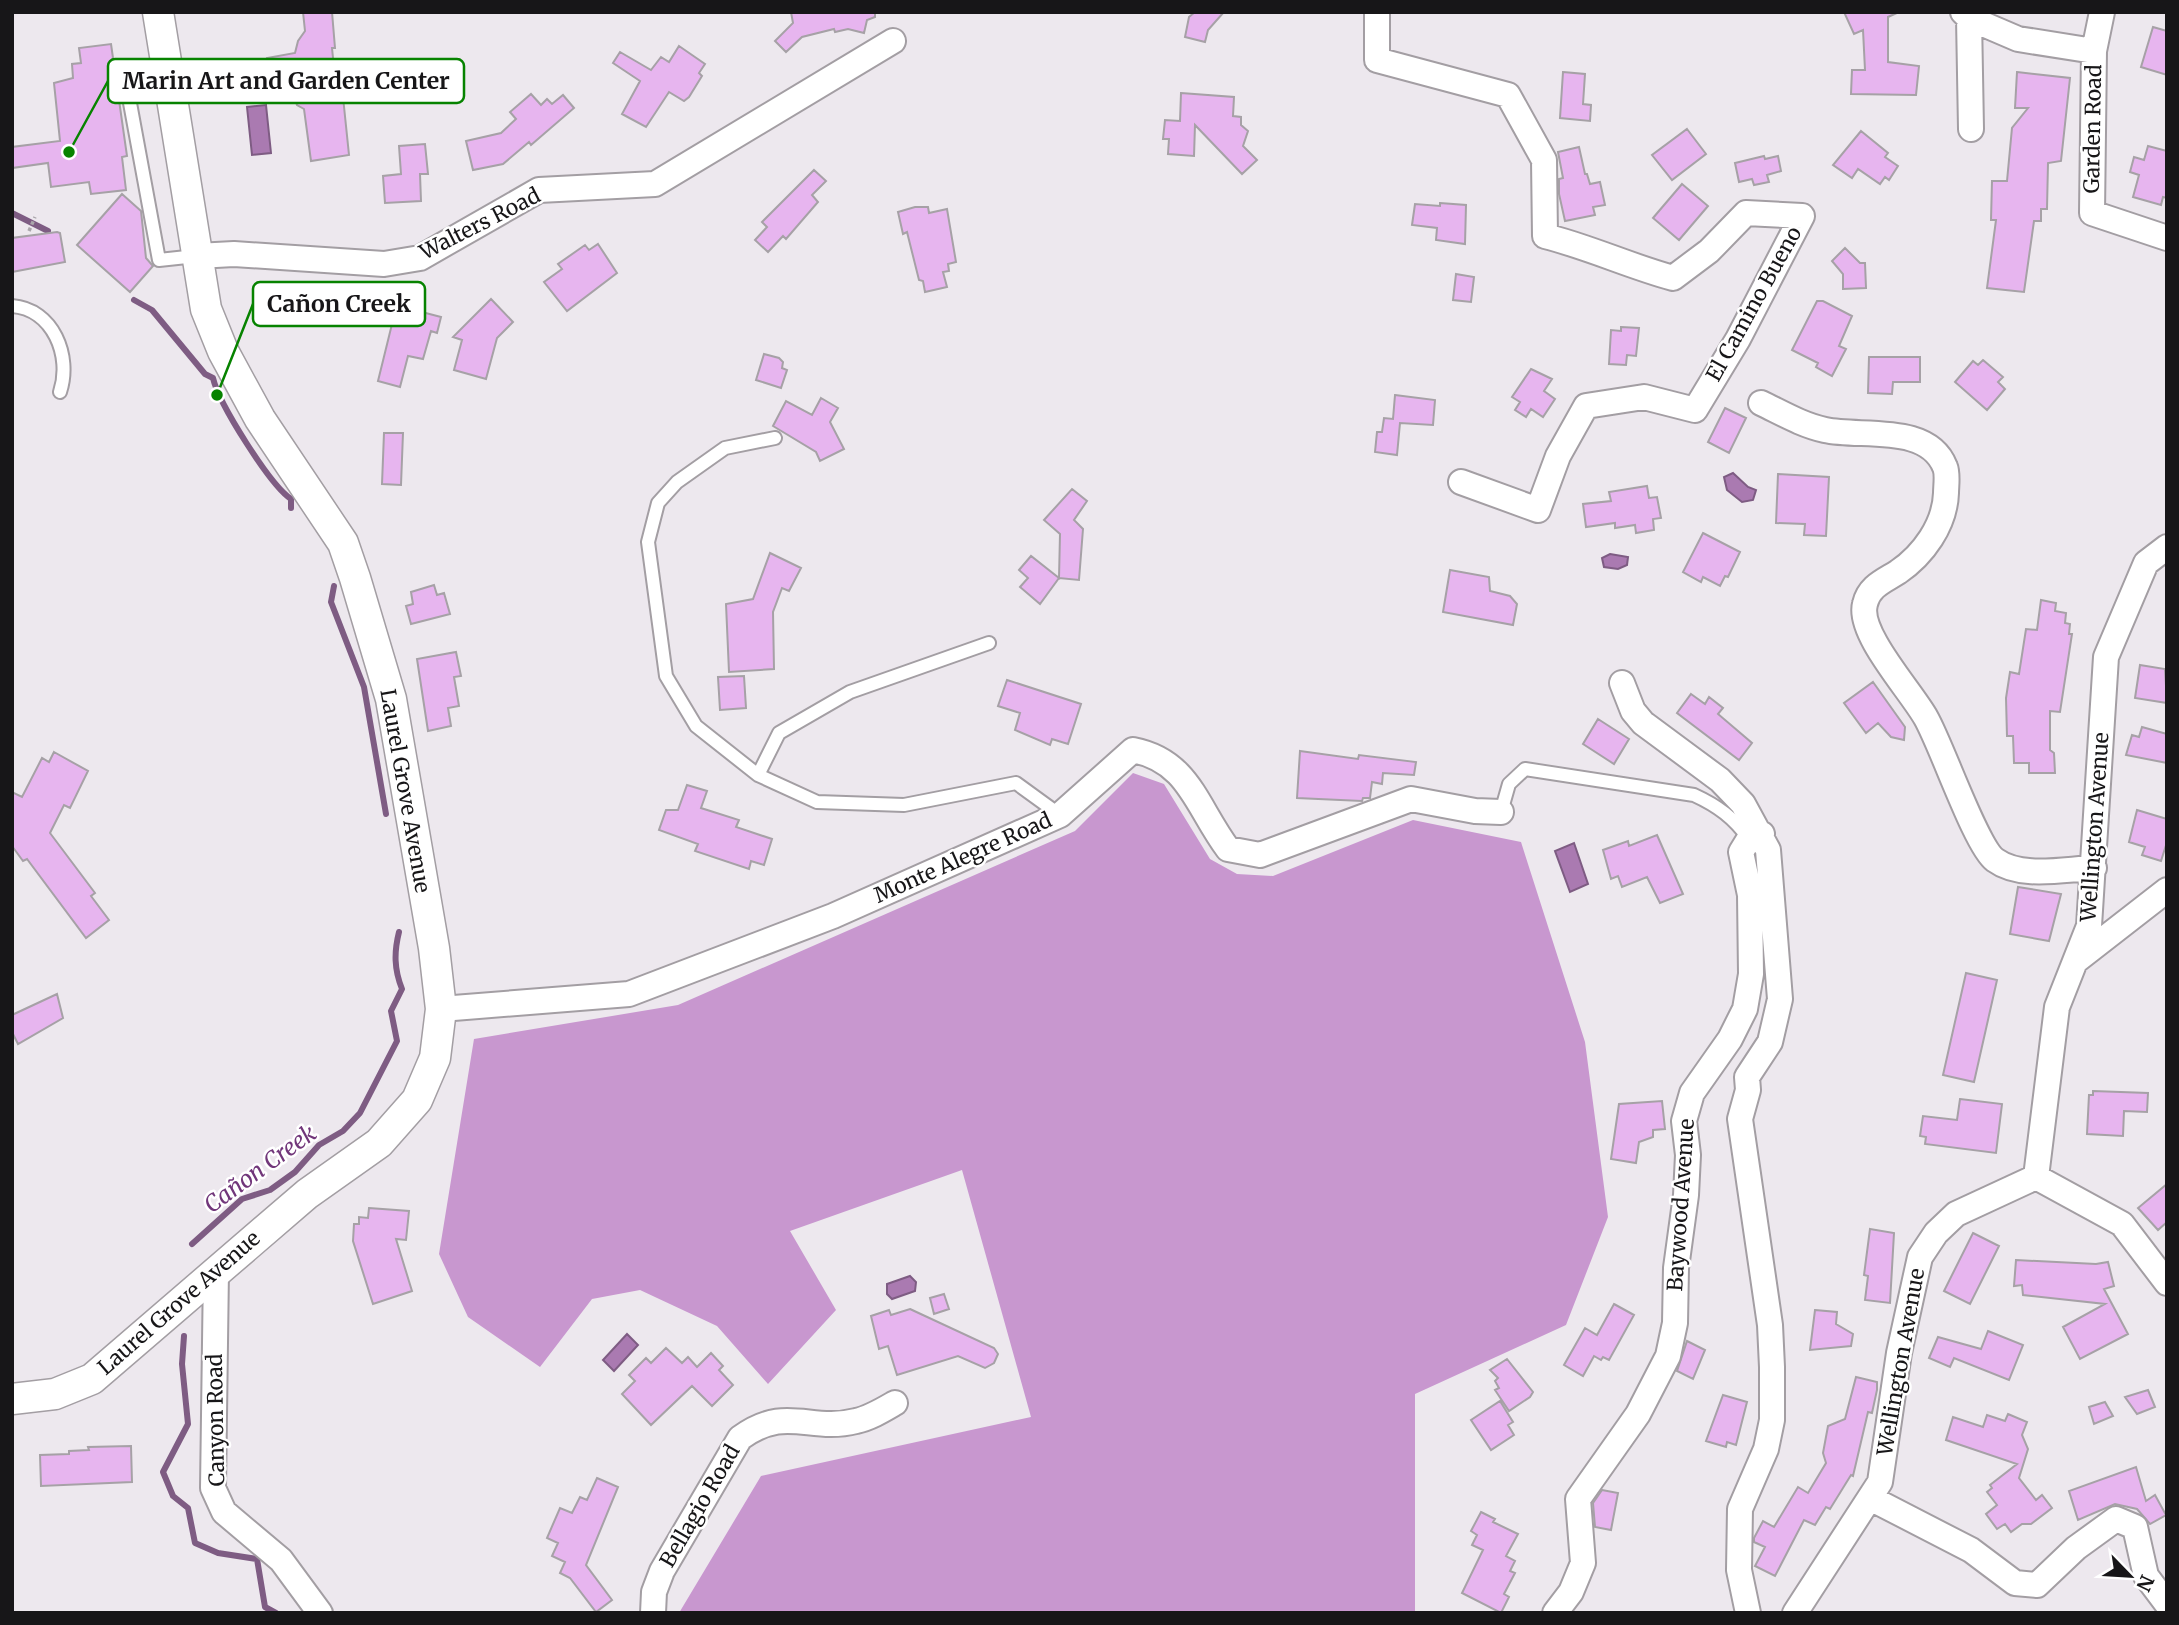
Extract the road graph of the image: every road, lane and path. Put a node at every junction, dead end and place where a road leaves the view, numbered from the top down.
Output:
1 (158, 12) edge
2 (1377, 12) edge
3 (2102, 12) edge
4 (1966, 15) edge
5 (893, 41) dead end
6 (2094, 51) junction
7 (130, 103) dead end
8 (1970, 129) dead end
9 (35, 217) dead end
10 (29, 231) dead end
11 (2167, 238) edge
12 (197, 256) junction
13 (12, 306) edge
14 (60, 392) dead end
15 (1762, 403) dead end
16 (775, 438) dead end
17 (1461, 482) dead end
18 (2167, 547) edge
19 (989, 643) dead end
20 (1622, 683) dead end
21 (758, 775) junction
22 (1501, 811) joint
23 (1060, 815) junction
24 (1756, 837) junction
25 (2094, 868) junction
26 (2167, 890) edge
27 (2077, 961) junction
28 (441, 1009) junction
29 (2036, 1177) junction
30 (216, 1270) junction
31 (2167, 1283) edge
32 (12, 1399) edge
33 (895, 1403) dead end
34 (1870, 1498) junction
35 (2167, 1604) edge
36 (320, 1613) edge
37 (653, 1613) edge
38 (1555, 1613) edge
39 (1748, 1613) edge
40 (1795, 1613) edge

1 - 12 street, Laurel Grove Avenue
2 - 17 street, El Camino Bueno
3 - 6 street
4 - 6 street
4 - 8 street
5 - 12 street, Walters Road
6 - 11 street, Garden Road
7 - 12 lane
9 - 10 path
12 - 28 street, Laurel Grove Avenue
13 - 14 lane
15 - 25 street
16 - 21 lane
18 - 25 street, Wellington Avenue
19 - 21 lane
20 - 24 street
21 - 23 lane
22 - 23 street, Monte Alegre Road
22 - 24 lane
23 - 28 street, Monte Alegre Road
24 - 38 street, Baywood Avenue
24 - 39 street
25 - 27 street, Wellington Avenue
26 - 27 street
27 - 29 street, Wellington Avenue
28 - 30 street, Laurel Grove Avenue
29 - 31 street
29 - 34 street, Wellington Avenue
30 - 32 street, Laurel Grove Avenue
30 - 36 street, Canyon Road
33 - 37 street, Bellagio Road
34 - 35 street
34 - 40 street, Wellington Avenue

